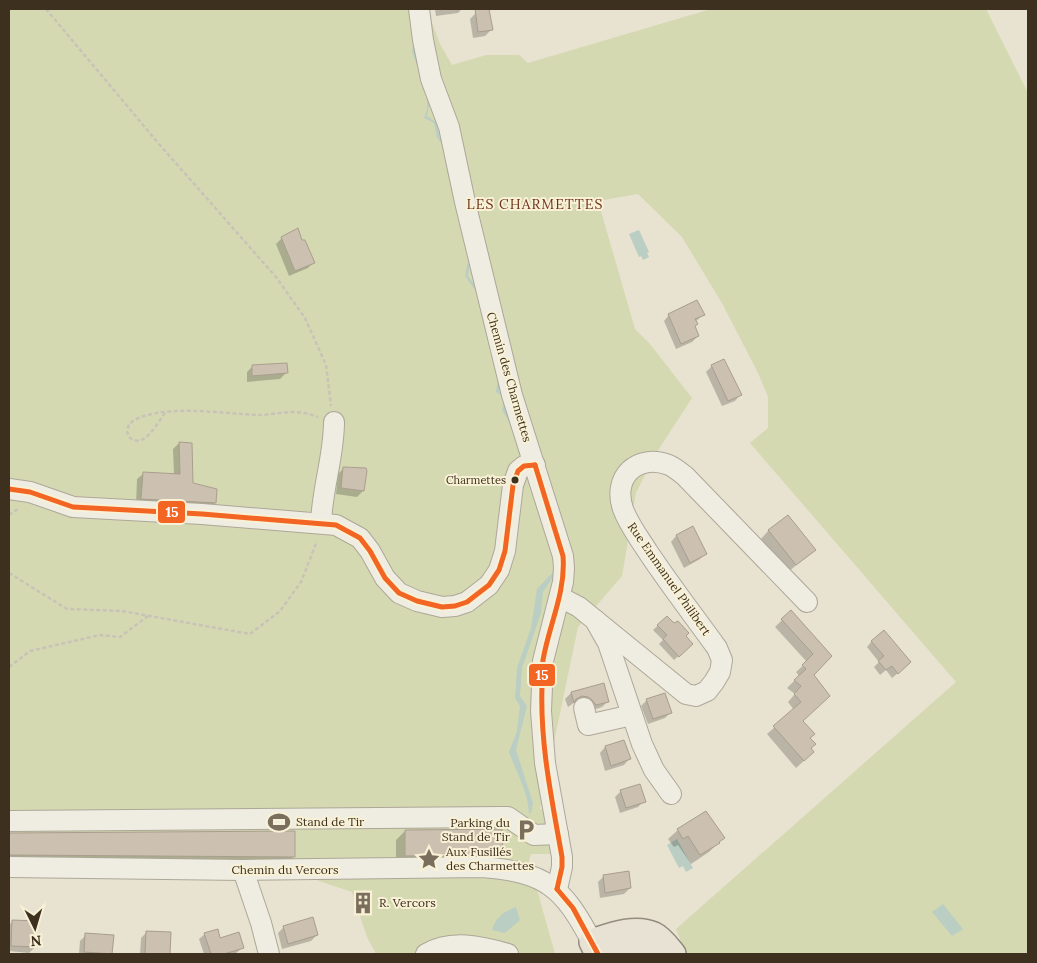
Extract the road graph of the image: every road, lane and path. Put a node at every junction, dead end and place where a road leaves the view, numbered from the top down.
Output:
1 (46, 9) edge
2 (419, 9) edge
3 (165, 413) junction
4 (334, 422) junction
5 (530, 465) junction
6 (9, 489) edge
7 (321, 523) junction
8 (9, 573) edge
9 (560, 596) junction
10 (807, 602) dead end
11 (149, 616) junction
12 (595, 620) junction
13 (9, 667) edge
14 (584, 708) dead end
15 (632, 714) junction
16 (671, 794) dead end
17 (9, 821) edge
18 (558, 834) junction
19 (9, 867) edge
20 (243, 870) junction
21 (557, 889) junction
22 (634, 945) edge
23 (669, 949) edge
24 (600, 950) edge
25 (269, 954) edge
26 (426, 954) edge
27 (508, 954) edge

1 - 4 path
2 - 5 street, Chemin des Charmettes
3 - 3 path
3 - 4 path
4 - 7 street
5 - 7 street
5 - 9 street, Chemin des Charmettes
6 - 7 street
7 - 11 path
8 - 11 path
9 - 12 street
9 - 18 street, Chemin des Charmettes
10 - 12 street, Rue Emmanuel Philibert
11 - 13 path
12 - 15 street
14 - 15 street
15 - 16 street
17 - 18 street
18 - 21 street, Chemin des Charmettes
19 - 20 street, Chemin du Vercors
20 - 21 street, Chemin du Vercors
20 - 25 street
21 - 24 street
22 - 23 main road
22 - 24 main road
26 - 27 street

